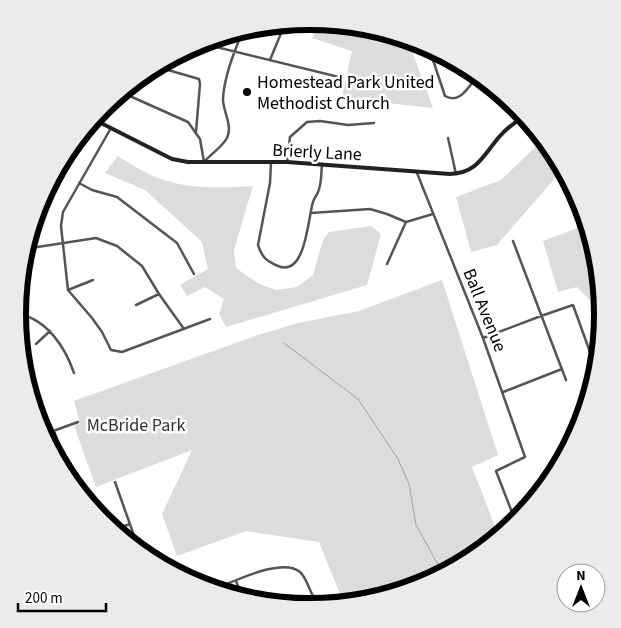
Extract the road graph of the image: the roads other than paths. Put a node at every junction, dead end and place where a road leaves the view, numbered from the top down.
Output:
1 (282, 31) edge
2 (240, 38) edge
3 (215, 46) edge
4 (235, 51) junction
5 (433, 58) edge
6 (270, 60) junction
7 (166, 69) edge
8 (343, 78) dead end
9 (474, 82) edge
10 (128, 96) edge
11 (516, 118) edge
12 (518, 121) edge
13 (101, 123) edge
14 (374, 123) dead end
15 (514, 124) junction
16 (111, 128) junction
17 (196, 132) junction
18 (448, 138) dead end
19 (287, 162) junction
20 (204, 163) junction
21 (271, 163) junction
22 (322, 164) junction
23 (417, 173) junction
24 (456, 174) junction
25 (79, 183) junction
26 (311, 213) junction
27 (433, 214) junction
28 (406, 222) junction
29 (513, 241) dead end
30 (62, 244) junction
31 (34, 248) edge
32 (387, 264) dead end
33 (194, 274) dead end
34 (93, 280) dead end
35 (68, 290) junction
36 (159, 294) junction
37 (136, 305) dead end
38 (26, 315) edge
39 (541, 316) junction
40 (210, 319) dead end
41 (184, 329) junction
42 (50, 331) junction
43 (483, 338) junction
44 (36, 344) dead end
45 (591, 354) edge
46 (562, 369) junction
47 (74, 373) dead end
48 (566, 380) dead end
49 (503, 392) junction
50 (78, 422) dead end
51 (54, 431) joint
52 (59, 447) edge
53 (115, 482) dead end
54 (512, 513) edge
55 (130, 524) junction
56 (122, 527) edge
57 (135, 538) edge
58 (236, 581) junction
59 (225, 585) edge
60 (240, 590) edge
61 (313, 596) dead end

1 - 6 street
2 - 4 street
3 - 4 street
4 - 6 street
4 - 20 street
5 - 9 street
6 - 8 street
7 - 17 street
10 - 17 street
11 - 15 street
12 - 15 street, Brierly Lane
13 - 16 street, Brierly Lane
14 - 19 street
15 - 24 street, Brierly Lane
16 - 20 street, Brierly Lane
16 - 25 street
17 - 20 street
18 - 24 street
19 - 21 street, Brierly Lane
19 - 22 street, Brierly Lane
20 - 21 street, Brierly Lane
21 - 26 street
22 - 23 street, Brierly Lane
22 - 26 street
23 - 24 street, Brierly Lane
23 - 27 street, Ball Avenue
25 - 30 street
25 - 33 street
26 - 28 street
27 - 28 street
27 - 43 street, Ball Avenue
28 - 32 street
29 - 39 street
30 - 31 street
30 - 35 street
30 - 36 street
34 - 35 street
35 - 41 street
36 - 37 street
36 - 41 street
38 - 42 street
39 - 43 street
39 - 45 street
39 - 46 street
40 - 41 street
42 - 44 street
42 - 47 street
43 - 49 street, Ball Avenue
46 - 48 street
46 - 49 street
49 - 54 street, Ball Avenue
50 - 51 street
51 - 52 street
53 - 55 street
55 - 56 street
55 - 57 street
58 - 59 street
58 - 60 street
58 - 61 street

